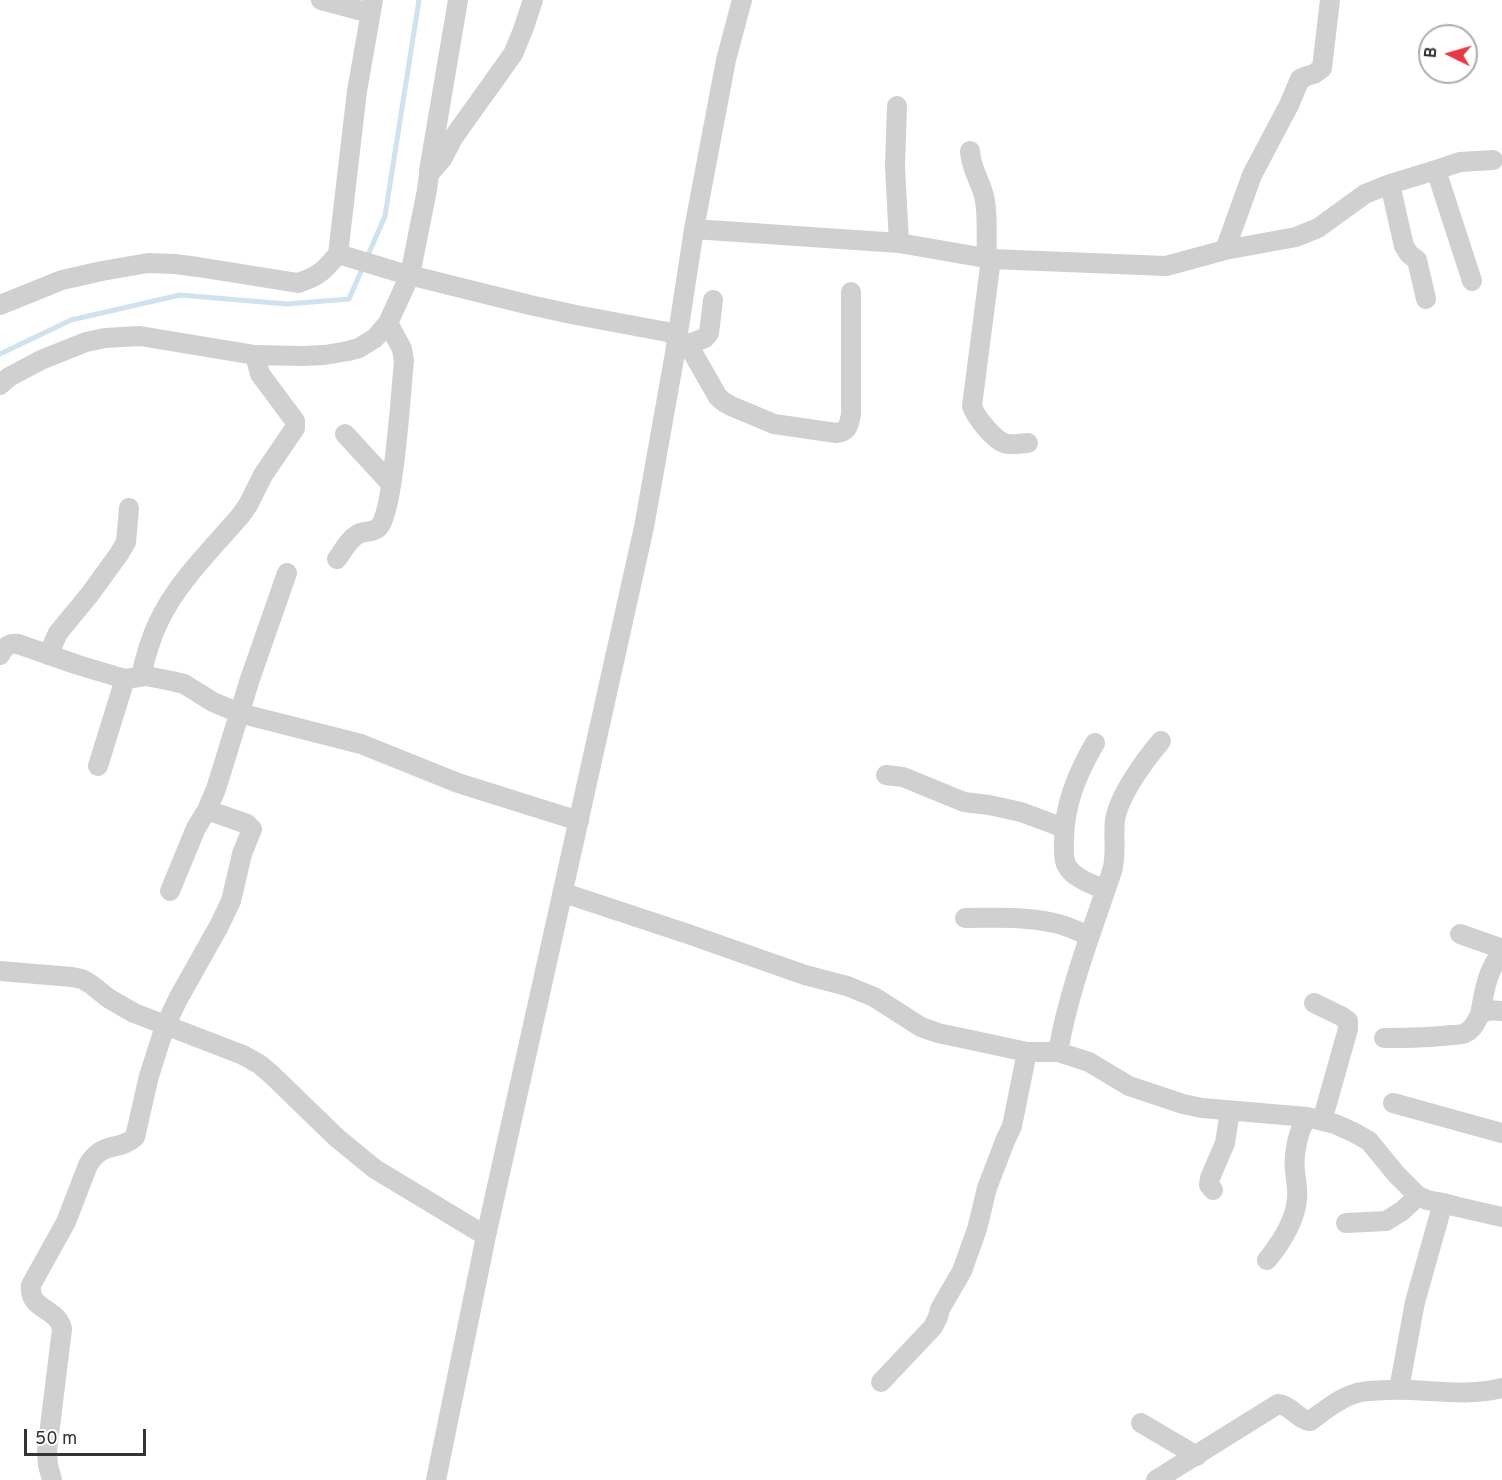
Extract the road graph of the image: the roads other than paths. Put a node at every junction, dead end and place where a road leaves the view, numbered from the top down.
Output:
1 (321, 0) edge
2 (458, 0) edge
3 (533, 0) edge
4 (742, 0) edge
5 (1330, 0) edge
6 (372, 7) edge
7 (897, 106) dead end
8 (970, 151) dead end
9 (1493, 160) dead end
10 (1436, 170) junction
11 (429, 174) junction
12 (1390, 184) junction
13 (694, 229) junction
14 (899, 243) junction
15 (1225, 250) junction
16 (342, 256) junction
17 (989, 258) junction
18 (406, 274) junction
19 (1472, 281) dead end
20 (851, 292) dead end
21 (1426, 299) dead end
22 (713, 300) dead end
23 (0, 305) edge
24 (388, 323) junction
25 (680, 344) junction
26 (255, 355) junction
27 (0, 385) edge
28 (345, 434) dead end
29 (1028, 443) dead end
30 (391, 484) junction
31 (129, 508) dead end
32 (337, 559) dead end
33 (286, 573) dead end
34 (0, 655) edge
35 (48, 655) junction
36 (133, 678) junction
37 (239, 713) junction
38 (1161, 741) dead end
39 (1095, 743) dead end
40 (98, 766) dead end
41 (886, 775) dead end
42 (207, 810) junction
43 (579, 821) junction
44 (1064, 828) junction
45 (1105, 890) junction
46 (170, 891) dead end
47 (564, 893) junction
48 (965, 918) dead end
49 (1460, 934) dead end
50 (1089, 936) junction
51 (0, 971) edge
52 (1314, 1003) dead end
53 (1502, 1011) edge
54 (1480, 1015) junction
55 (165, 1026) junction
56 (1384, 1038) dead end
57 (1027, 1052) junction
58 (1058, 1052) junction
59 (1393, 1103) dead end
60 (1230, 1110) junction
61 (1315, 1119) junction
62 (1502, 1133) edge
63 (1213, 1190) dead end
64 (1418, 1196) junction
65 (1443, 1203) junction
66 (1502, 1217) edge
67 (1347, 1223) dead end
68 (486, 1236) junction
69 (1267, 1260) dead end
70 (881, 1382) dead end
71 (1502, 1388) edge
72 (1399, 1389) junction
73 (1141, 1423) dead end
74 (1197, 1456) junction
75 (52, 1480) edge
76 (436, 1480) edge
77 (1156, 1480) edge

1 - 6 street
2 - 11 street
3 - 11 street
4 - 13 street
5 - 15 street
6 - 16 street
7 - 14 street
8 - 17 street
9 - 10 street
10 - 12 street
10 - 19 street
11 - 18 street
12 - 15 street
12 - 21 street
13 - 14 street
13 - 25 street
14 - 17 street
15 - 17 street
16 - 18 street
16 - 23 street
17 - 29 street
18 - 24 street
18 - 25 street
20 - 25 street
22 - 25 street
24 - 26 street
24 - 30 street
25 - 43 street
26 - 27 street
26 - 36 street
28 - 30 street
30 - 32 street
31 - 35 street
33 - 37 street
34 - 35 street
35 - 36 street
36 - 37 street
36 - 40 street
37 - 42 street
37 - 43 street
38 - 45 street
39 - 44 street
41 - 44 street
42 - 46 street
42 - 55 street
43 - 47 street
44 - 45 street
45 - 50 street
47 - 57 street
47 - 68 street
48 - 50 street
49 - 54 street
50 - 58 street
51 - 55 street
52 - 61 street
53 - 54 street
54 - 56 street
55 - 68 street
55 - 75 street
57 - 58 street
57 - 70 street
58 - 60 street
59 - 62 street
60 - 61 street
60 - 63 street
61 - 64 street
61 - 69 street
64 - 65 street
64 - 67 street
65 - 66 street
65 - 72 street
68 - 76 street
71 - 72 street
72 - 74 street
73 - 74 street
74 - 77 street

